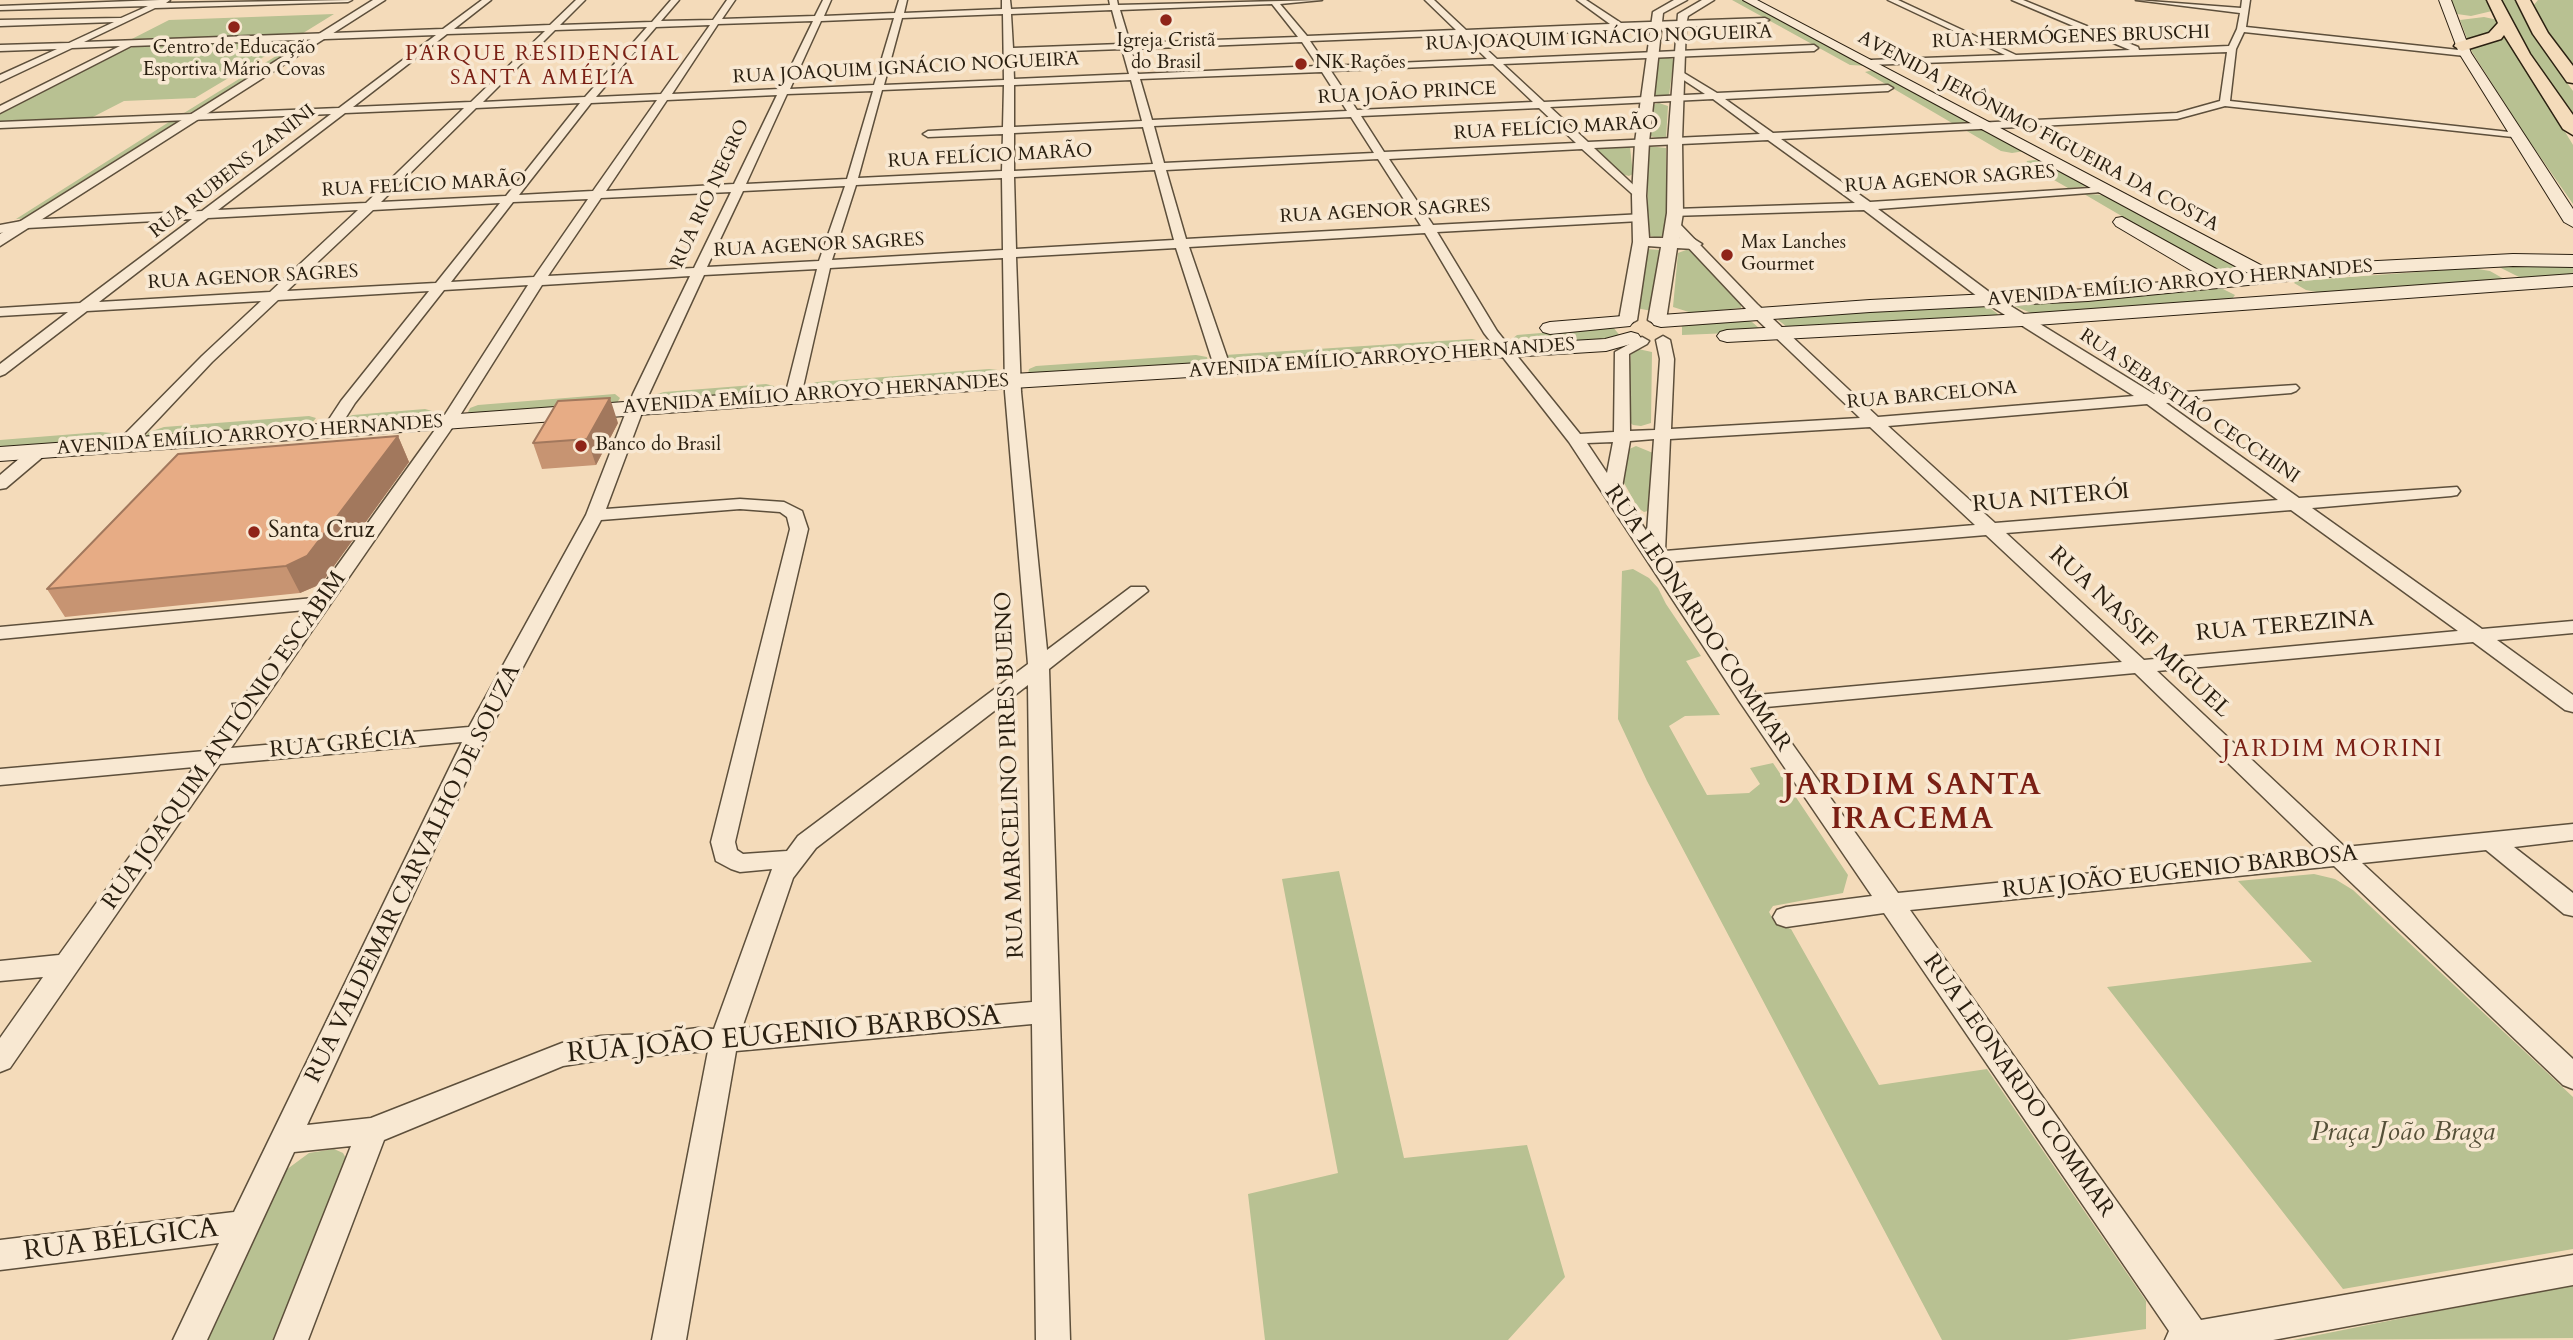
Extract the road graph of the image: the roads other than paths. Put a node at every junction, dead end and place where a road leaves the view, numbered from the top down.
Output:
1 (16, 0) edge
2 (348, 0) edge
3 (363, 0) edge
4 (380, 0) edge
5 (488, 0) edge
6 (580, 0) edge
7 (675, 0) edge
8 (730, 0) edge
9 (827, 0) edge
10 (903, 0) edge
11 (1318, 0) edge
12 (1429, 0) edge
13 (1581, 0) edge
14 (1682, 0) edge
15 (1709, 0) edge
16 (1892, 0) edge
17 (2016, 0) edge
18 (2140, 0) edge
19 (2246, 0) edge
20 (2445, 0) edge
21 (2494, 0) edge
22 (2522, 0) edge
23 (1274, 1) edge
24 (252, 2) edge
25 (160, 3) edge
26 (1743, 3) edge
27 (1114, 4) edge
28 (1006, 6) edge
29 (0, 7) edge
30 (2243, 11) junction
31 (898, 15) junction
32 (819, 18) junction
33 (125, 19) junction
34 (1765, 20) junction
35 (715, 22) junction
36 (0, 23) edge
37 (1681, 24) junction
38 (2505, 24) junction
39 (652, 25) junction
40 (1656, 25) junction
41 (1620, 26) junction
42 (550, 28) junction
43 (2241, 29) junction
44 (448, 32) junction
45 (1463, 33) junction
46 (1629, 33) dead end
47 (301, 37) junction
48 (323, 37) junction
49 (1304, 38) junction
50 (132, 44) junction
51 (70, 46) junction
52 (1127, 46) junction
53 (0, 48) edge
54 (1814, 48) junction
55 (2232, 49) junction
56 (2464, 49) junction
57 (1009, 51) junction
58 (1649, 51) junction
59 (2143, 52) junction
60 (1681, 53) junction
61 (2018, 57) junction
62 (1494, 61) junction
63 (1874, 65) junction
64 (1323, 68) junction
65 (1853, 69) junction
66 (1679, 73) junction
67 (1136, 76) junction
68 (2573, 78) edge
69 (0, 79) edge
70 (1009, 82) junction
71 (877, 88) junction
72 (1888, 88) junction
73 (783, 92) junction
74 (662, 97) junction
75 (1718, 97) junction
76 (588, 100) junction
77 (1678, 100) junction
78 (1648, 101) junction
79 (2225, 103) junction
80 (472, 105) junction
81 (1542, 105) junction
82 (0, 110) edge
83 (341, 110) junction
84 (1354, 114) junction
85 (196, 116) junction
86 (170, 118) junction
87 (1148, 124) junction
88 (0, 125) edge
89 (18, 125) junction
90 (1982, 125) junction
91 (1954, 126) junction
92 (2573, 129) edge
93 (1010, 130) junction
94 (0, 134) edge
95 (928, 134) dead end
96 (1771, 136) junction
97 (2518, 136) junction
98 (1675, 141) junction
99 (1642, 142) junction
100 (1583, 144) junction
101 (1997, 150) dead end
102 (1380, 155) junction
103 (1161, 166) junction
104 (1008, 173) junction
105 (2049, 180) dead end
106 (852, 181) junction
107 (739, 188) junction
108 (2102, 190) junction
109 (2070, 191) junction
110 (599, 194) junction
111 (1639, 196) junction
112 (511, 199) junction
113 (370, 206) junction
114 (1867, 206) junction
115 (207, 214) junction
116 (1640, 217) junction
117 (2573, 222) edge
118 (27, 224) junction
119 (0, 227) edge
120 (1673, 227) junction
121 (1429, 229) junction
122 (0, 241) edge
123 (1640, 242) junction
124 (1181, 243) junction
125 (1011, 254) junction
126 (2573, 261) edge
127 (2473, 262) junction
128 (824, 265) junction
129 (697, 272) junction
130 (2267, 276) junction
131 (2573, 280) edge
132 (2223, 281) junction
133 (537, 282) junction
134 (2526, 284) junction
135 (438, 288) junction
136 (272, 297) junction
137 (2309, 297) junction
138 (1991, 300) junction
139 (2256, 301) junction
140 (85, 307) junction
141 (0, 312) edge
142 (1760, 314) junction
143 (2022, 320) junction
144 (1631, 330) junction
145 (1663, 330) junction
146 (1780, 334) junction
147 (1498, 342) junction
148 (1220, 360) junction
149 (0, 371) edge
150 (1014, 372) junction
151 (795, 388) junction
152 (2291, 388) dead end
153 (641, 399) junction
154 (2150, 399) junction
155 (345, 410) junction
156 (454, 412) junction
157 (1874, 422) junction
158 (145, 425) junction
159 (330, 430) junction
160 (1662, 435) junction
161 (0, 436) edge
162 (1622, 437) junction
163 (1576, 439) junction
164 (126, 443) junction
165 (39, 451) junction
166 (0, 454) edge
167 (0, 484) edge
168 (2451, 491) dead end
169 (1612, 493) junction
170 (2298, 504) junction
171 (595, 515) junction
172 (1991, 528) junction
173 (1655, 557) junction
174 (1138, 591) dead end
175 (322, 603) junction
176 (2573, 627) edge
177 (0, 633) edge
178 (2476, 637) junction
179 (1038, 664) junction
180 (2139, 666) junction
181 (1751, 702) junction
182 (2573, 705) edge
183 (477, 733) junction
184 (213, 757) junction
185 (0, 777) edge
186 (2573, 832) edge
187 (2491, 841) junction
188 (2343, 857) junction
189 (792, 859) junction
190 (1892, 903) junction
191 (2573, 907) edge
192 (1786, 917) dead end
193 (67, 964) junction
194 (0, 971) edge
195 (1045, 1012) junction
196 (724, 1041) junction
197 (0, 1060) edge
198 (2573, 1077) edge
199 (372, 1130) junction
200 (286, 1140) junction
201 (242, 1227) junction
202 (0, 1255) edge
203 (2573, 1270) edge
204 (2189, 1339) edge
205 (190, 1340) edge
206 (291, 1340) edge
207 (668, 1340) edge
208 (1053, 1340) edge

1 - 29 street
2 - 24 street
3 - 47 street
4 - 48 street
5 - 44 street, RUA RUBENS ZANINI
6 - 42 street
7 - 39 street
8 - 35 street, RUA JOAQUIM ANTÔNIO ESCABIM
9 - 32 street, RUA RIO NEGRO
10 - 31 street
11 - 23 street
12 - 45 street
13 - 41 street
14 - 40 street
15 - 37 street
16 - 61 street
17 - 59 street
18 - 30 street
19 - 30 street
20 - 56 main road
21 - 38 highway
22 - 68 highway
23 - 27 street
23 - 49 street, RUA LEONARDO COMMAR
24 - 25 street
25 - 29 street
25 - 33 street
26 - 34 main road, AVENIDA JERÔNIMO FIGUEIRA DA COSTA
26 - 63 main road, AVENIDA JERÔNIMO FIGUEIRA DA COSTA
27 - 28 street
27 - 52 street
28 - 31 street
28 - 57 street, RUA MARCELINO PIRES BUENO
30 - 43 street
31 - 32 street
31 - 71 street
32 - 35 street
32 - 73 street, RUA RIO NEGRO
33 - 36 street
33 - 51 street
34 - 37 street
34 - 54 main road, AVENIDA JERÔNIMO FIGUEIRA DA COSTA
35 - 39 street
35 - 74 street, RUA JOAQUIM ANTÔNIO ESCABIM
37 - 40 street
37 - 60 street
38 - 56 highway
38 - 92 highway
39 - 42 street
39 - 76 street
40 - 41 street
40 - 58 street
41 - 45 street
41 - 46 street
42 - 44 street
42 - 80 street
43 - 55 street
43 - 56 street
44 - 48 street
44 - 83 street, RUA RUBENS ZANINI
45 - 49 street
45 - 62 street
47 - 48 street
47 - 50 street
47 - 86 street
48 - 85 street
49 - 52 street
49 - 64 street, RUA LEONARDO COMMAR
50 - 51 street
50 - 82 street
51 - 53 street
51 - 69 street
52 - 57 street
52 - 67 street
54 - 60 street, RUA JOAQUIM IGNÁCIO NOGUEIRA
54 - 65 main road, AVENIDA JERÔNIMO FIGUEIRA DA COSTA
55 - 59 street, RUA HERMÓGENES BRUSCHI
55 - 79 street
56 - 97 main road
57 - 70 street, RUA MARCELINO PIRES BUENO
58 - 60 street, RUA JOAQUIM IGNÁCIO NOGUEIRA
58 - 62 street, RUA JOAQUIM IGNÁCIO NOGUEIRA
58 - 78 street
59 - 61 street, RUA HERMÓGENES BRUSCHI
60 - 66 street
61 - 63 street, RUA HERMÓGENES BRUSCHI
62 - 64 street, RUA JOAQUIM IGNÁCIO NOGUEIRA
62 - 81 street
63 - 65 main road
63 - 90 main road, AVENIDA JERÔNIMO FIGUEIRA DA COSTA
64 - 67 street, RUA JOAQUIM IGNÁCIO NOGUEIRA
64 - 84 street, RUA LEONARDO COMMAR
65 - 72 main road, AVENIDA JERÔNIMO FIGUEIRA DA COSTA
66 - 75 street, RUA SEBASTIÃO CECCHINI
66 - 77 street
67 - 70 street, RUA JOAQUIM IGNÁCIO NOGUEIRA
67 - 87 street
70 - 71 street, RUA JOAQUIM IGNÁCIO NOGUEIRA
70 - 93 street, RUA MARCELINO PIRES BUENO
71 - 73 street, RUA JOAQUIM IGNÁCIO NOGUEIRA
71 - 106 street
72 - 75 street, RUA JOÃO PRINCE
72 - 91 main road, AVENIDA JERÔNIMO FIGUEIRA DA COSTA
73 - 74 street, RUA JOAQUIM IGNÁCIO NOGUEIRA
73 - 107 street, RUA RIO NEGRO
74 - 76 street, RUA JOAQUIM IGNÁCIO NOGUEIRA
74 - 110 street, RUA JOAQUIM ANTÔNIO ESCABIM
75 - 77 street, RUA JOÃO PRINCE
75 - 96 street, RUA SEBASTIÃO CECCHINI
76 - 80 street, RUA JOAQUIM IGNÁCIO NOGUEIRA
76 - 112 street
77 - 78 street, RUA JOÃO PRINCE
77 - 98 street
78 - 81 street, RUA JOÃO PRINCE
78 - 99 street
79 - 90 street, RUA FELÍCIO MARÃO
79 - 97 street
80 - 83 street, RUA JOAQUIM IGNÁCIO NOGUEIRA
80 - 113 street
81 - 84 street, RUA JOÃO PRINCE
81 - 100 street
83 - 85 street, RUA JOAQUIM IGNÁCIO NOGUEIRA
83 - 115 street, RUA RUBENS ZANINI
84 - 87 street, RUA JOÃO PRINCE
84 - 102 street, RUA LEONARDO COMMAR
85 - 86 street, RUA JOAQUIM IGNÁCIO NOGUEIRA
85 - 118 street
86 - 89 street, RUA JOAQUIM IGNÁCIO NOGUEIRA
86 - 119 street
87 - 93 street, RUA JOÃO PRINCE
87 - 103 street
88 - 89 street, RUA JOAQUIM IGNÁCIO NOGUEIRA
89 - 94 street
90 - 91 street, RUA FELÍCIO MARÃO
90 - 108 main road, AVENIDA JERÔNIMO FIGUEIRA DA COSTA
91 - 96 street, RUA FELÍCIO MARÃO
91 - 101 main road, AVENIDA JERÔNIMO FIGUEIRA DA COSTA
93 - 95 street, RUA JOÃO PRINCE
93 - 104 street, RUA MARCELINO PIRES BUENO
96 - 98 street, RUA FELÍCIO MARÃO
96 - 114 street, RUA SEBASTIÃO CECCHINI
97 - 117 main road
98 - 99 street, RUA FELÍCIO MARÃO
98 - 120 street
99 - 100 street, RUA FELÍCIO MARÃO
99 - 111 street
100 - 102 street, RUA FELÍCIO MARÃO
100 - 111 street
102 - 103 street, RUA FELÍCIO MARÃO
102 - 121 street, RUA LEONARDO COMMAR
103 - 104 street, RUA FELÍCIO MARÃO
103 - 124 street
104 - 106 street, RUA FELÍCIO MARÃO
104 - 125 street, RUA MARCELINO PIRES BUENO
105 - 109 main road, AVENIDA JERÔNIMO FIGUEIRA DA COSTA
106 - 107 street, RUA FELÍCIO MARÃO
106 - 128 street
107 - 110 street, RUA FELÍCIO MARÃO
107 - 129 street, RUA RIO NEGRO
108 - 109 street, RUA AGENOR SAGRES
108 - 130 main road, AVENIDA JERÔNIMO FIGUEIRA DA COSTA
109 - 114 street, RUA AGENOR SAGRES
109 - 132 main road, AVENIDA JERÔNIMO FIGUEIRA DA COSTA
110 - 112 street, RUA FELÍCIO MARÃO
110 - 133 street, RUA JOAQUIM ANTÔNIO ESCABIM
111 - 116 street
112 - 113 street, RUA FELÍCIO MARÃO
112 - 135 street
113 - 115 street, RUA FELÍCIO MARÃO
113 - 136 street
114 - 120 street, RUA AGENOR SAGRES
114 - 138 street, RUA SEBASTIÃO CECCHINI
115 - 118 street, RUA FELÍCIO MARÃO
115 - 140 street, RUA RUBENS ZANINI
116 - 121 street, RUA AGENOR SAGRES
116 - 123 street
118 - 119 street, RUA FELÍCIO MARÃO
118 - 122 street
120 - 123 street
120 - 142 street, RUA NASSIF MIGUEL
120 - 145 street
121 - 124 street, RUA AGENOR SAGRES
121 - 147 street, RUA LEONARDO COMMAR
123 - 144 street
124 - 125 street, RUA AGENOR SAGRES
124 - 148 street
125 - 128 street, RUA AGENOR SAGRES
125 - 150 street, RUA MARCELINO PIRES BUENO
126 - 127 main road, AVENIDA EMÍLIO ARROYO HERNANDES
127 - 130 main road, AVENIDA EMÍLIO ARROYO HERNANDES
127 - 134 main road
128 - 129 street, RUA AGENOR SAGRES
128 - 151 street
129 - 133 street, RUA AGENOR SAGRES
129 - 153 street, RUA RIO NEGRO
130 - 132 main road, AVENIDA EMÍLIO ARROYO HERNANDES
130 - 137 main road, AVENIDA JERÔNIMO FIGUEIRA DA COSTA
131 - 134 main road, AVENIDA EMÍLIO ARROYO HERNANDES
132 - 138 main road, AVENIDA EMÍLIO ARROYO HERNANDES
132 - 139 main road, AVENIDA JERÔNIMO FIGUEIRA DA COSTA
133 - 135 street, RUA AGENOR SAGRES
133 - 156 street, RUA JOAQUIM ANTÔNIO ESCABIM
134 - 137 main road, AVENIDA EMÍLIO ARROYO HERNANDES
135 - 136 street, RUA AGENOR SAGRES
135 - 155 street
136 - 140 street, RUA AGENOR SAGRES
136 - 158 street
137 - 139 main road, AVENIDA EMÍLIO ARROYO HERNANDES
138 - 142 main road, AVENIDA EMÍLIO ARROYO HERNANDES
138 - 143 street, RUA SEBASTIÃO CECCHINI
139 - 143 main road, AVENIDA EMÍLIO ARROYO HERNANDES
140 - 141 street, RUA AGENOR SAGRES
140 - 149 street, RUA RUBENS ZANINI
142 - 145 main road, AVENIDA EMÍLIO ARROYO HERNANDES
142 - 146 street, RUA NASSIF MIGUEL
143 - 146 main road, AVENIDA EMÍLIO ARROYO HERNANDES
143 - 154 street, RUA SEBASTIÃO CECCHINI
144 - 145 main road, AVENIDA EMÍLIO ARROYO HERNANDES
144 - 147 main road, AVENIDA EMÍLIO ARROYO HERNANDES
144 - 162 street
145 - 146 main road, AVENIDA EMÍLIO ARROYO HERNANDES
145 - 160 street
146 - 157 street, RUA NASSIF MIGUEL
147 - 148 main road, AVENIDA EMÍLIO ARROYO HERNANDES
147 - 163 street, RUA LEONARDO COMMAR
148 - 150 main road, AVENIDA EMÍLIO ARROYO HERNANDES
150 - 151 main road, AVENIDA EMÍLIO ARROYO HERNANDES
150 - 179 street, RUA MARCELINO PIRES BUENO
151 - 153 main road, AVENIDA EMÍLIO ARROYO HERNANDES
152 - 154 street, RUA BARCELONA
153 - 156 main road, AVENIDA EMÍLIO ARROYO HERNANDES
153 - 171 street, RUA VALDEMAR CARVALHO DE SOUZA
154 - 157 street, RUA BARCELONA
154 - 170 street, RUA SEBASTIÃO CECCHINI
155 - 156 main road, AVENIDA EMÍLIO ARROYO HERNANDES
155 - 158 main road, AVENIDA EMÍLIO ARROYO HERNANDES
155 - 159 street
156 - 159 main road, AVENIDA EMÍLIO ARROYO HERNANDES
156 - 175 street, RUA JOAQUIM ANTÔNIO ESCABIM
157 - 160 street, RUA BARCELONA
157 - 172 street, RUA NASSIF MIGUEL
158 - 161 main road, AVENIDA EMÍLIO ARROYO HERNANDES
158 - 164 street
159 - 164 main road, AVENIDA EMÍLIO ARROYO HERNANDES
160 - 162 street, RUA BARCELONA
160 - 173 street
162 - 163 street, RUA BARCELONA
162 - 169 street
163 - 169 street, RUA LEONARDO COMMAR
164 - 165 main road, AVENIDA EMÍLIO ARROYO HERNANDES
165 - 166 main road, AVENIDA EMÍLIO ARROYO HERNANDES
165 - 167 street
168 - 170 street, RUA NITERÓI
169 - 173 street, RUA LEONARDO COMMAR
170 - 172 street, RUA NITERÓI
170 - 178 street, RUA SEBASTIÃO CECCHINI
171 - 183 street, RUA VALDEMAR CARVALHO DE SOUZA
171 - 189 street
172 - 173 street, RUA NITERÓI
172 - 180 street, RUA NASSIF MIGUEL
173 - 181 street, RUA LEONARDO COMMAR
174 - 179 street
175 - 177 street
175 - 184 street, RUA JOAQUIM ANTÔNIO ESCABIM
176 - 178 street, RUA TEREZINA
178 - 180 street, RUA TEREZINA
178 - 182 street, RUA SEBASTIÃO CECCHINI
179 - 189 street
179 - 195 street, RUA MARCELINO PIRES BUENO
180 - 181 street, RUA TEREZINA
180 - 188 street, RUA NASSIF MIGUEL
181 - 190 street, RUA LEONARDO COMMAR
183 - 184 street, RUA GRÉCIA
183 - 200 street, RUA VALDEMAR CARVALHO DE SOUZA
184 - 185 street, RUA GRÉCIA
184 - 193 street, RUA JOAQUIM ANTÔNIO ESCABIM
186 - 187 street, RUA JOÃO EUGENIO BARBOSA
187 - 188 street, RUA JOÃO EUGENIO BARBOSA
187 - 191 street
188 - 190 street, RUA JOÃO EUGENIO BARBOSA
188 - 198 street, RUA NASSIF MIGUEL
189 - 196 street
190 - 192 street, RUA JOÃO EUGENIO BARBOSA
190 - 204 street, RUA LEONARDO COMMAR
193 - 194 street
193 - 197 street, RUA JOAQUIM ANTÔNIO ESCABIM
195 - 196 street, RUA JOÃO EUGENIO BARBOSA
195 - 208 street, RUA MARCELINO PIRES BUENO
196 - 199 street, RUA JOÃO EUGENIO BARBOSA
196 - 207 street
199 - 200 street, RUA JOÃO EUGENIO BARBOSA
199 - 206 street
200 - 201 street, RUA VALDEMAR CARVALHO DE SOUZA
201 - 202 street, RUA BÉLGICA
201 - 205 street, RUA VALDEMAR CARVALHO DE SOUZA
203 - 204 street

